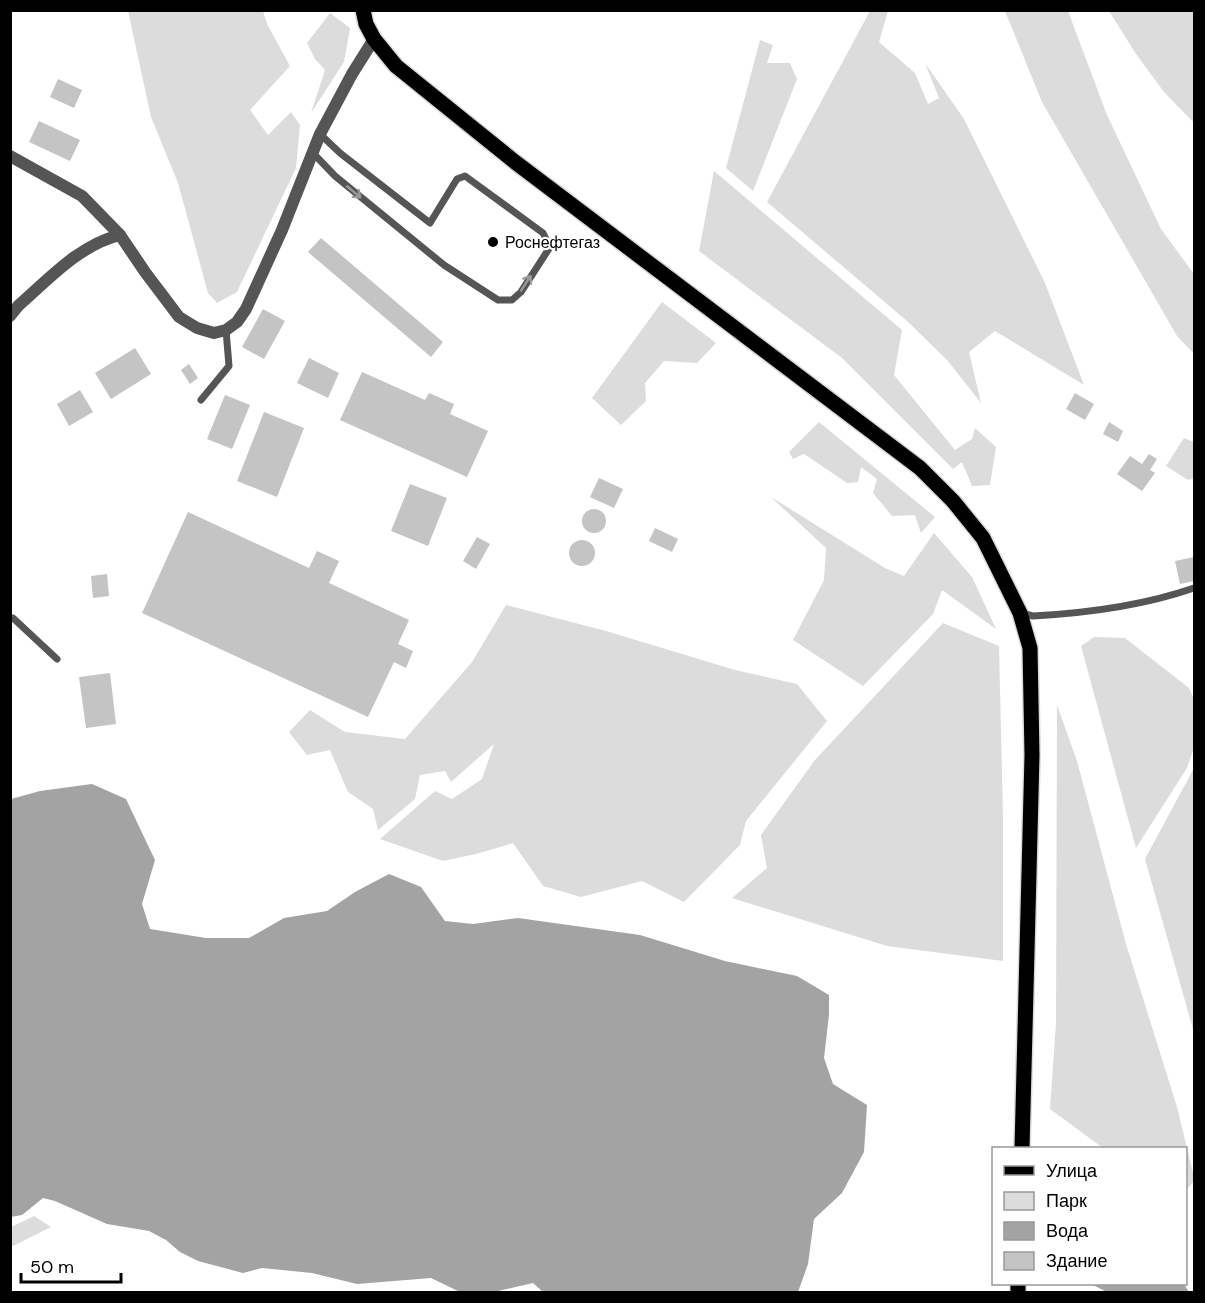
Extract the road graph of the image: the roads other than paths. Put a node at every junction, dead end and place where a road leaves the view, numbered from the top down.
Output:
1 (363, 10) edge
2 (374, 39) junction
3 (320, 134) junction
4 (312, 152) junction
5 (10, 156) edge
6 (120, 235) junction
7 (10, 315) edge
8 (226, 330) junction
9 (201, 400) dead end
10 (1194, 588) edge
11 (1020, 613) junction
12 (10, 618) edge
13 (57, 659) dead end
14 (1022, 1147) edge

1 - 2 main road
2 - 3 street
2 - 11 main road
3 - 4 street
4 -> 3 lane
4 - 8 street
5 - 6 street
6 - 7 street
6 - 8 street
8 - 9 lane
10 - 11 lane
11 - 14 main road
12 - 13 lane

